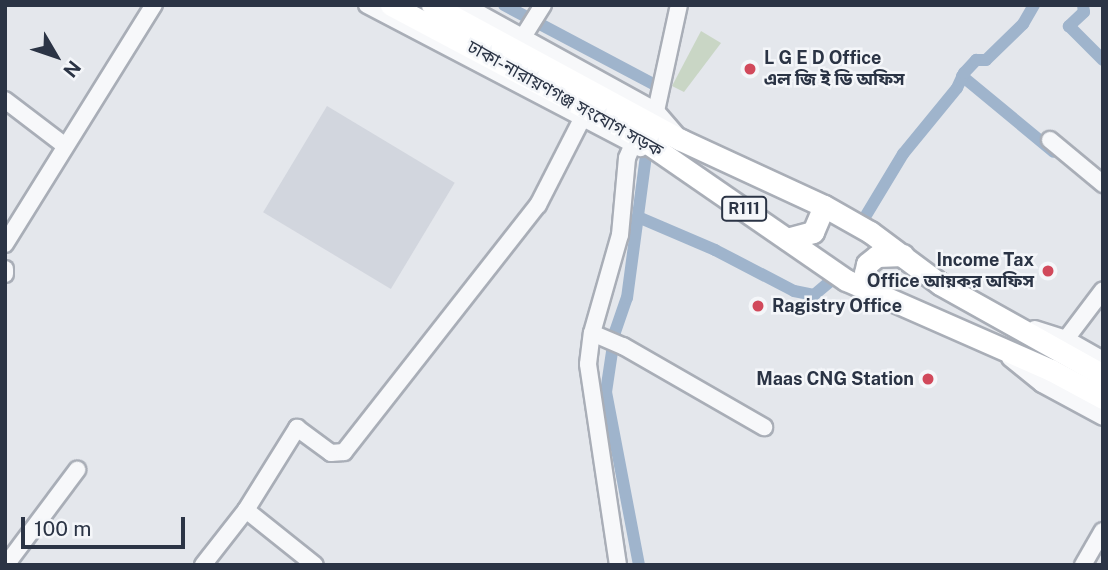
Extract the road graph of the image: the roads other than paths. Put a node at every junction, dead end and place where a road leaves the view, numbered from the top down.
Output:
1 (154, 5) edge
2 (367, 5) edge
3 (391, 5) edge
4 (432, 5) edge
5 (464, 5) edge
6 (679, 5) edge
7 (541, 9) edge
8 (525, 34) junction
9 (5, 100) edge
10 (656, 111) junction
11 (581, 121) junction
12 (1050, 140) dead end
13 (64, 145) junction
14 (632, 146) junction
15 (675, 148) junction
16 (1103, 184) edge
17 (824, 206) junction
18 (787, 239) junction
19 (5, 244) edge
20 (903, 255) junction
21 (1103, 290) edge
22 (874, 294) junction
23 (1006, 320) junction
24 (594, 334) junction
25 (1066, 339) junction
26 (992, 343) junction
27 (1103, 360) edge
28 (1103, 375) edge
29 (1103, 398) edge
30 (1103, 417) edge
31 (764, 426) dead end
32 (76, 470) dead end
33 (246, 510) junction
34 (1103, 531) edge
35 (6, 565) edge
36 (203, 565) edge
37 (315, 565) edge
38 (618, 565) edge
39 (1083, 565) edge

1 - 13 street
2 - 11 street
3 - 15 main road, ঢাকা-নারায়ণগঞ্জ সংযোগ সড়ক / R111
4 - 15 main road, ঢাকা-নারায়ণগঞ্জ সংযোগ সড়ক / R111
5 - 8 street
6 - 10 street
7 - 8 street
8 - 10 street
9 - 13 street
10 - 15 street
11 - 14 street
11 - 33 street
12 - 16 street
13 - 19 street
14 - 15 street
14 - 24 street
15 - 17 main road, ঢাকা-নারায়ণগঞ্জ সংযোগ সড়ক / R111
15 - 18 main road, ঢাকা-নারায়ণগঞ্জ সংযোগ সড়ক / R111
17 - 18 main road
17 - 20 main road, ঢাকা-নারায়ণগঞ্জ সংযোগ সড়ক / R111
18 - 22 main road, ঢাকা-নারায়ণগঞ্জ সংযোগ সড়ক / R111
20 - 22 main road
20 - 23 main road, ঢাকা-নারায়ণগঞ্জ সংযোগ সড়ক / R111
21 - 25 street
22 - 26 main road, ঢাকা-নারায়ণগঞ্জ সংযোগ সড়ক / R111
23 - 25 street
23 - 28 main road, ঢাকা-নারায়ণগঞ্জ সংযোগ সড়ক / R111
24 - 31 street
24 - 38 street
25 - 27 street
26 - 29 main road, ঢাকা-নারায়ণগঞ্জ সংযোগ সড়ক / R111
26 - 30 street
32 - 35 street
33 - 36 street
33 - 37 street
34 - 39 street

